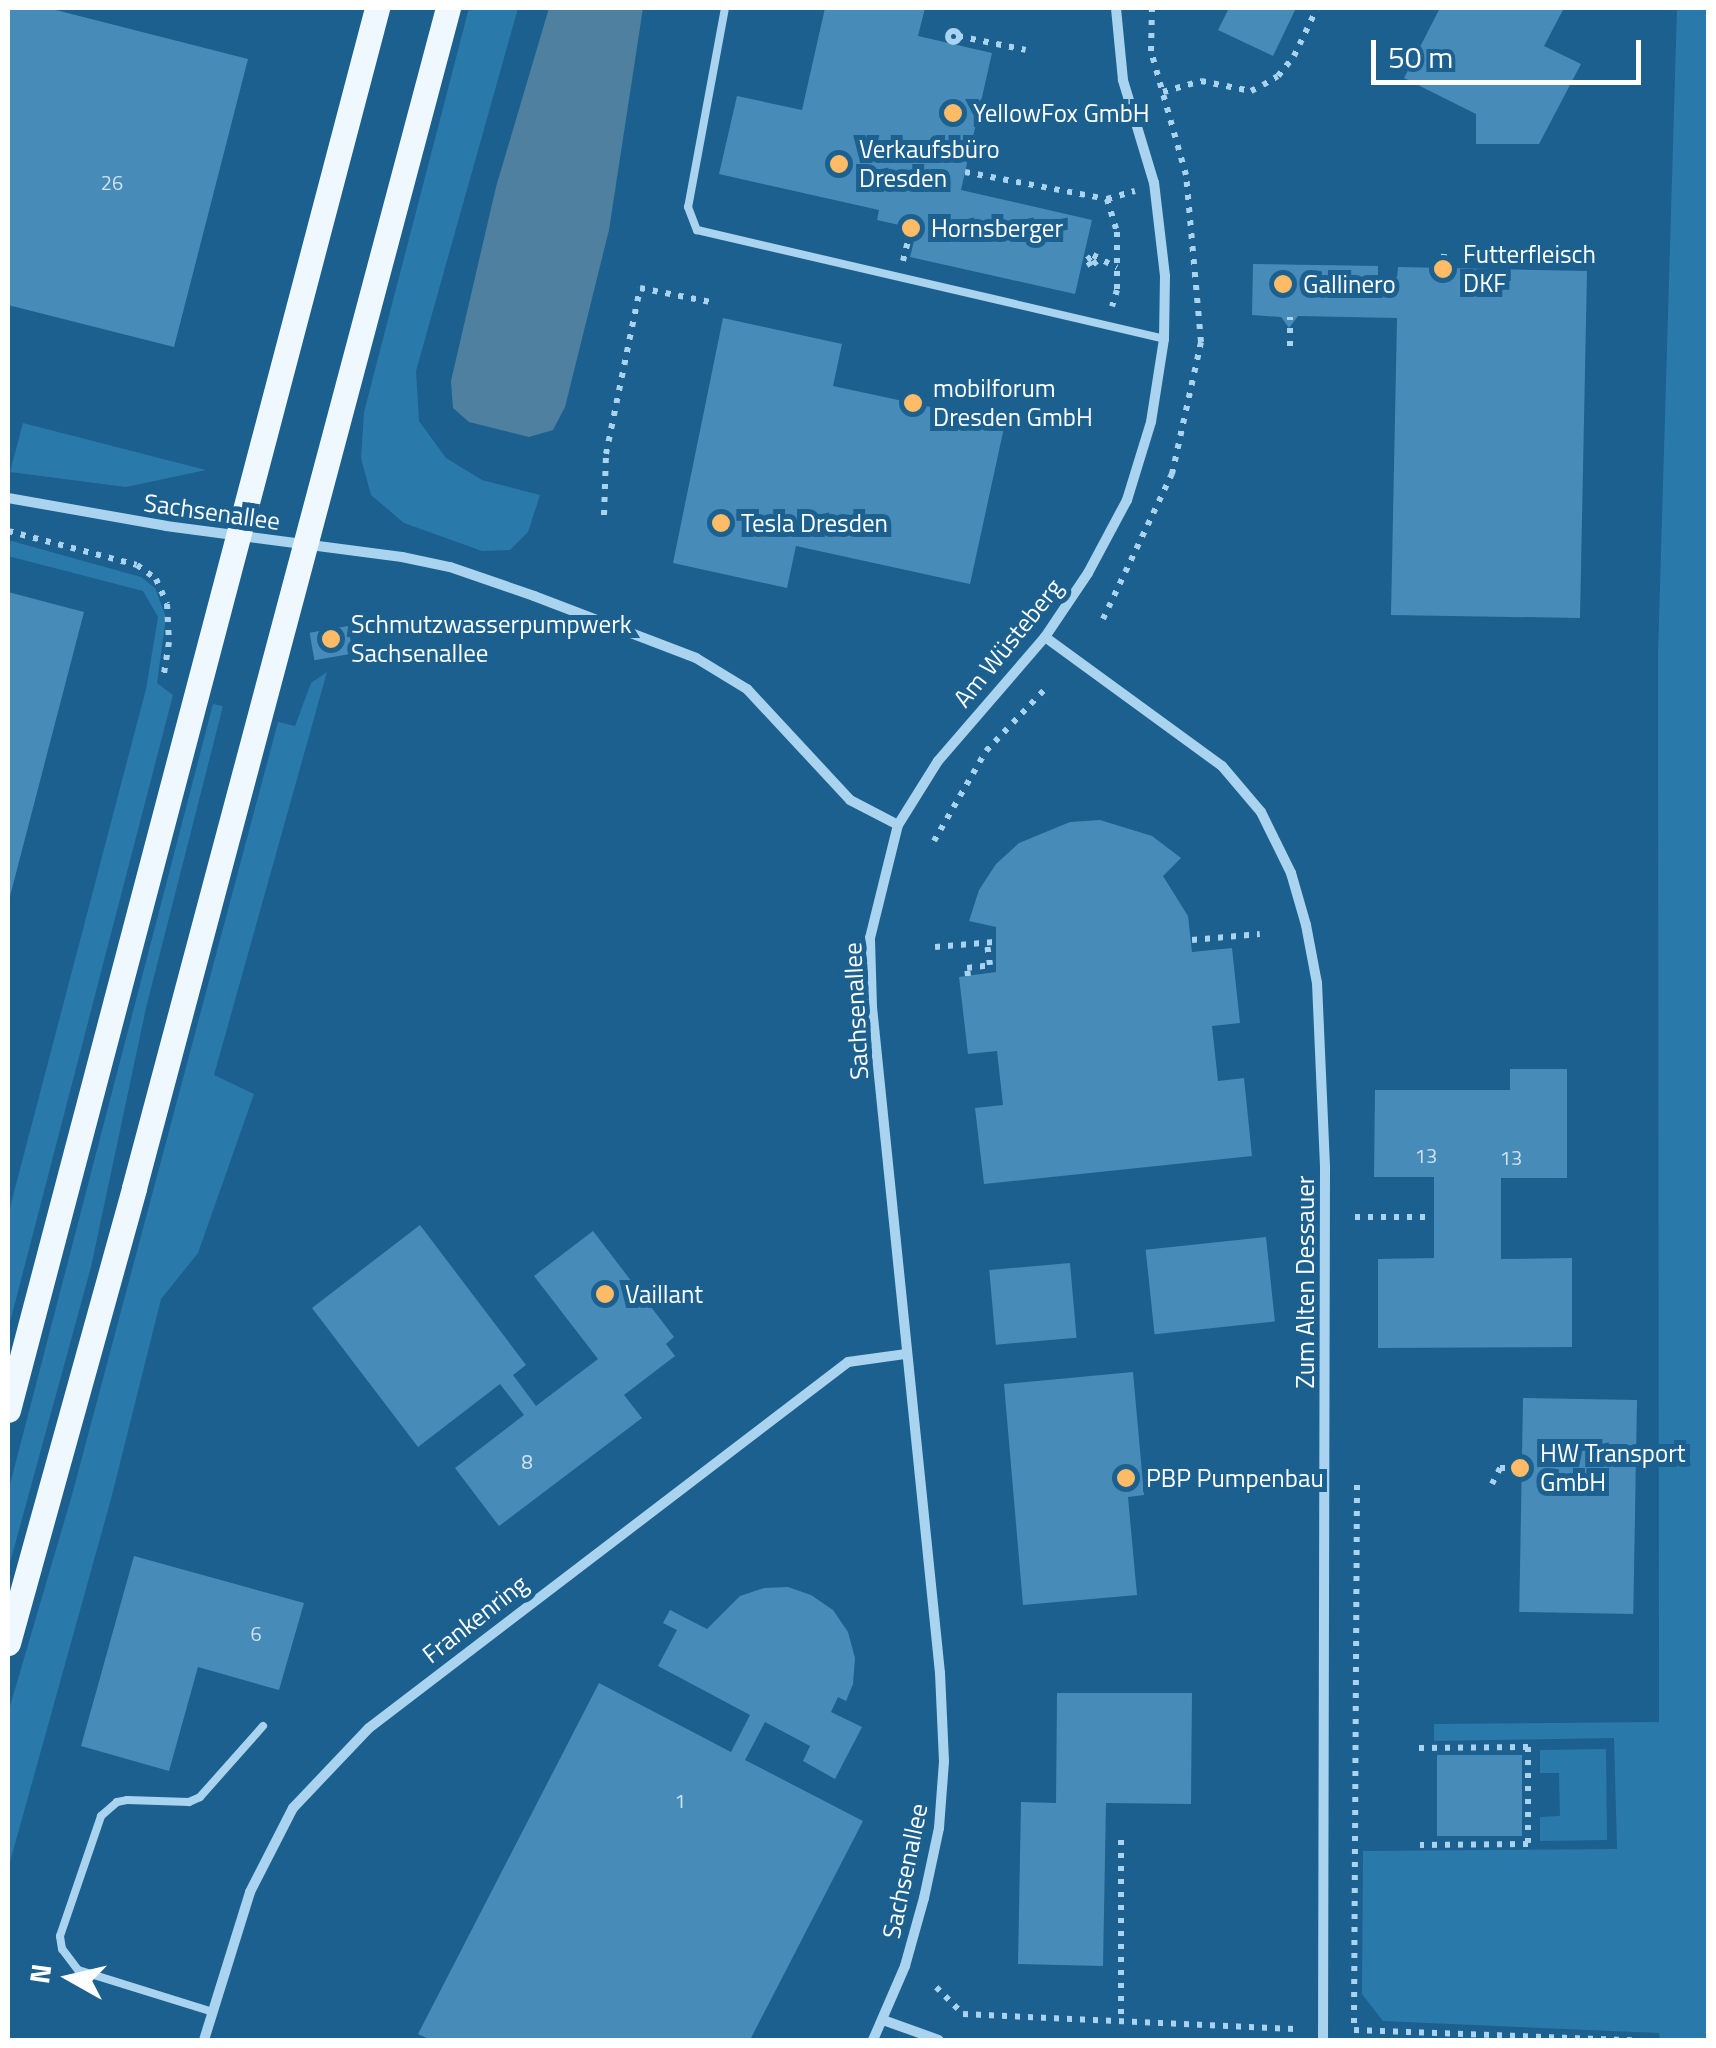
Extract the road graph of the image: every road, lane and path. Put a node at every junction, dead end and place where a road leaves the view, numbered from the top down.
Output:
1 (377, 8) edge
2 (448, 8) edge
3 (725, 8) edge
4 (1116, 8) edge
5 (1317, 8) edge
6 (955, 41) dead end
7 (1026, 50) dead end
8 (1163, 92) dead end
9 (965, 172) dead end
10 (911, 228) dead end
11 (907, 243) dead end
12 (1444, 254) dead end
13 (1085, 259) dead end
14 (1116, 268) junction
15 (1443, 268) dead end
16 (716, 303) dead end
17 (1290, 316) dead end
18 (1105, 327) junction
19 (1164, 339) junction
20 (1290, 346) dead end
21 (8, 498) edge
22 (604, 515) dead end
23 (8, 531) edge
24 (238, 536) junction
25 (305, 545) junction
26 (1045, 638) junction
27 (163, 679) dead end
28 (1045, 689) dead end
29 (898, 826) junction
30 (934, 841) dead end
31 (1260, 934) dead end
32 (1192, 940) dead end
33 (935, 947) dead end
34 (968, 976) dead end
35 (1355, 1217) dead end
36 (1434, 1217) dead end
37 (906, 1354) junction
38 (8, 1410) edge
39 (1520, 1468) dead end
40 (1492, 1484) dead end
41 (1357, 1485) dead end
42 (8, 1643) edge
43 (263, 1726) dead end
44 (1419, 1748) dead end
45 (1121, 1840) dead end
46 (1420, 1845) dead end
47 (936, 1988) dead end
48 (213, 2012) junction
49 (883, 2020) junction
50 (1121, 2021) junction
51 (1296, 2029) dead end
52 (204, 2040) edge
53 (873, 2040) edge
54 (938, 2040) edge
55 (1323, 2040) edge
56 (1632, 2040) edge

1 - 24 main road
2 - 25 main road
3 - 18 lane
4 - 19 street, Am Wüsteberg
5 - 8 path
6 - 7 path
9 - 14 path
10 - 11 path
12 - 15 path
13 - 14 path
14 - 18 path
16 - 22 path
17 - 20 path
18 - 19 lane
19 - 26 street, Am Wüsteberg
21 - 24 street, Sachsenallee
23 - 27 path
24 - 25 street, Sachsenallee
24 - 38 main road
25 - 29 street, Sachsenallee
25 - 42 main road
26 - 29 street, Am Wüsteberg
26 - 55 street, Zum Alten Dessauer
28 - 30 path
29 - 37 street, Sachsenallee
31 - 32 path
33 - 34 path
35 - 36 path
37 - 48 street, Frankenring
37 - 49 street, Sachsenallee
39 - 40 path
41 - 56 path
43 - 48 lane
44 - 46 path
45 - 50 path
47 - 50 path
48 - 52 street, Frankenring
49 - 53 street, Sachsenallee
49 - 54 street
50 - 51 path

